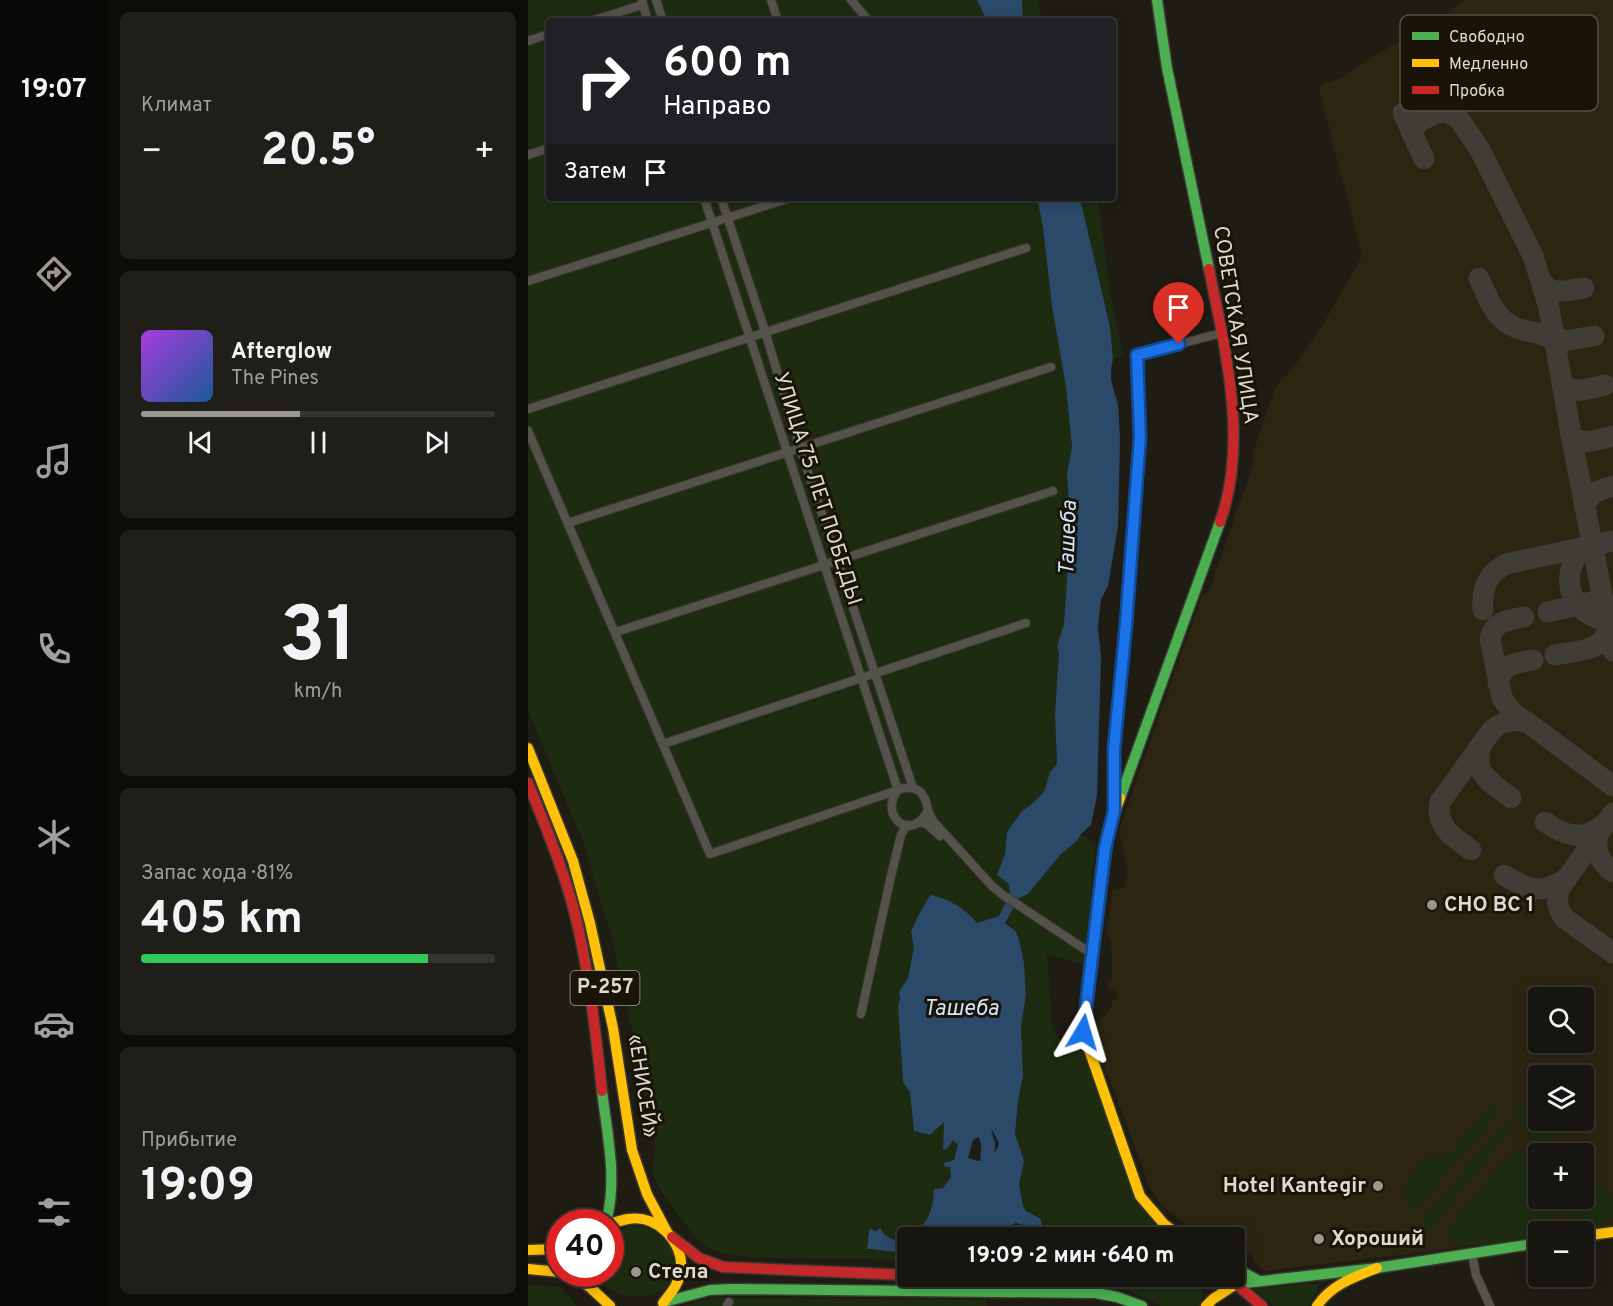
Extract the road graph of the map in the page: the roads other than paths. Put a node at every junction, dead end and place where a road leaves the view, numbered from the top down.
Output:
1 (656, 0) edge
2 (771, 0) edge
3 (851, 0) edge
4 (1157, 0) edge
5 (642, 2) edge
6 (599, 18) edge
7 (647, 18) edge
8 (662, 18) edge
9 (777, 18) edge
10 (866, 18) edge
11 (546, 35) edge
12 (528, 41) edge
13 (546, 149) edge
14 (528, 155) edge
15 (705, 201) edge
16 (722, 201) edge
17 (781, 201) edge
18 (728, 219) junction
19 (712, 224) junction
20 (1026, 248) dead end
21 (528, 281) edge
22 (765, 331) junction
23 (1222, 333) junction
24 (749, 336) junction
25 (1051, 367) dead end
26 (528, 409) edge
27 (528, 431) edge
28 (800, 448) junction
29 (786, 452) junction
30 (1053, 491) dead end
31 (568, 523) junction
32 (837, 559) junction
33 (822, 564) junction
34 (1026, 623) dead end
35 (616, 632) junction
36 (876, 672) junction
37 (859, 678) junction
38 (663, 744) junction
39 (528, 748) edge
40 (528, 783) edge
41 (913, 788) junction
42 (898, 790) junction
43 (928, 811) junction
44 (1114, 811) junction
45 (920, 822) junction
46 (907, 825) junction
47 (992, 886) junction
48 (1092, 954) junction
49 (861, 1014) dead end
50 (610, 1209) edge
51 (624, 1220) edge
52 (1164, 1224) junction
53 (1166, 1227) edge
54 (1168, 1227) edge
55 (1613, 1232) edge
56 (670, 1234) junction
57 (1594, 1235) edge
58 (1528, 1245) edge
59 (546, 1249) edge
60 (528, 1250) edge
61 (1472, 1253) junction
62 (1377, 1268) junction
63 (528, 1269) edge
64 (546, 1271) edge
65 (1245, 1273) edge
66 (897, 1275) edge
67 (1245, 1280) edge
68 (1259, 1281) junction
69 (589, 1287) edge
70 (592, 1287) edge
71 (1226, 1287) edge
72 (1241, 1287) edge
73 (593, 1290) junction
74 (660, 1305) edge
75 (597, 1306) edge
76 (610, 1306) edge
77 (1142, 1306) edge
78 (1206, 1306) edge
79 (1262, 1306) edge
80 (1317, 1306) edge
81 (1490, 1306) edge

1 - 8 street
2 - 9 street
3 - 10 street
4 - 23 main road, СОВЕТСКАЯ УЛИЦА
5 - 6 street
5 - 7 street
11 - 12 street
13 - 14 street
15 - 19 street, УЛИЦА 75 ЛЕТ ПОБЕДЫ
16 - 18 street, УЛИЦА 75 ЛЕТ ПОБЕДЫ
17 - 18 street
18 - 19 street
18 - 22 street, УЛИЦА 75 ЛЕТ ПОБЕДЫ
19 - 21 street
19 - 24 street, УЛИЦА 75 ЛЕТ ПОБЕДЫ
20 - 22 street
22 - 24 street
22 - 28 street, УЛИЦА 75 ЛЕТ ПОБЕДЫ
23 - 44 main road, СОВЕТСКАЯ УЛИЦА
23 - 44 street
24 - 26 street
24 - 29 street, УЛИЦА 75 ЛЕТ ПОБЕДЫ
25 - 28 street
27 - 31 street
28 - 29 street
28 - 32 street, УЛИЦА 75 ЛЕТ ПОБЕДЫ
29 - 31 street
29 - 33 street, УЛИЦА 75 ЛЕТ ПОБЕДЫ
30 - 32 street
31 - 35 street
32 - 33 street
32 - 36 street, УЛИЦА 75 ЛЕТ ПОБЕДЫ
33 - 35 street
33 - 37 street, УЛИЦА 75 ЛЕТ ПОБЕДЫ
34 - 36 street
35 - 38 street
36 - 37 street
36 - 41 street, УЛИЦА 75 ЛЕТ ПОБЕДЫ
37 - 38 street
37 - 42 street, УЛИЦА 75 ЛЕТ ПОБЕДЫ
38 - 42 street
39 - 56 main road, «ЕНИСЕЙ» / Р-257
40 - 50 main road, «ЕНИСЕЙ» / Р-257
41 - 42 street
41 - 43 street
42 - 46 street
43 - 45 street
43 - 47 street
44 - 48 main road, СОВЕТСКАЯ УЛИЦА
45 - 46 street
45 - 47 street
46 - 49 street
47 - 48 street
48 - 52 main road, СОВЕТСКАЯ УЛИЦА
51 - 56 main road, «ЕНИСЕЙ» / Р-257
52 - 53 main road
52 - 54 main road
55 - 57 main road
56 - 66 main road, «ЕНИСЕЙ» / Р-257
56 - 74 main road, «ЕНИСЕЙ» / Р-257
58 - 61 main road
59 - 60 main road
61 - 62 main road
61 - 81 street
62 - 68 main road
62 - 80 main road
63 - 64 main road
65 - 68 main road
67 - 68 main road
69 - 73 main road
70 - 73 main road
71 - 78 main road
72 - 79 main road
73 - 75 main road
73 - 76 main road
74 - 77 main road, «ЕНИСЕЙ» / Р-257

